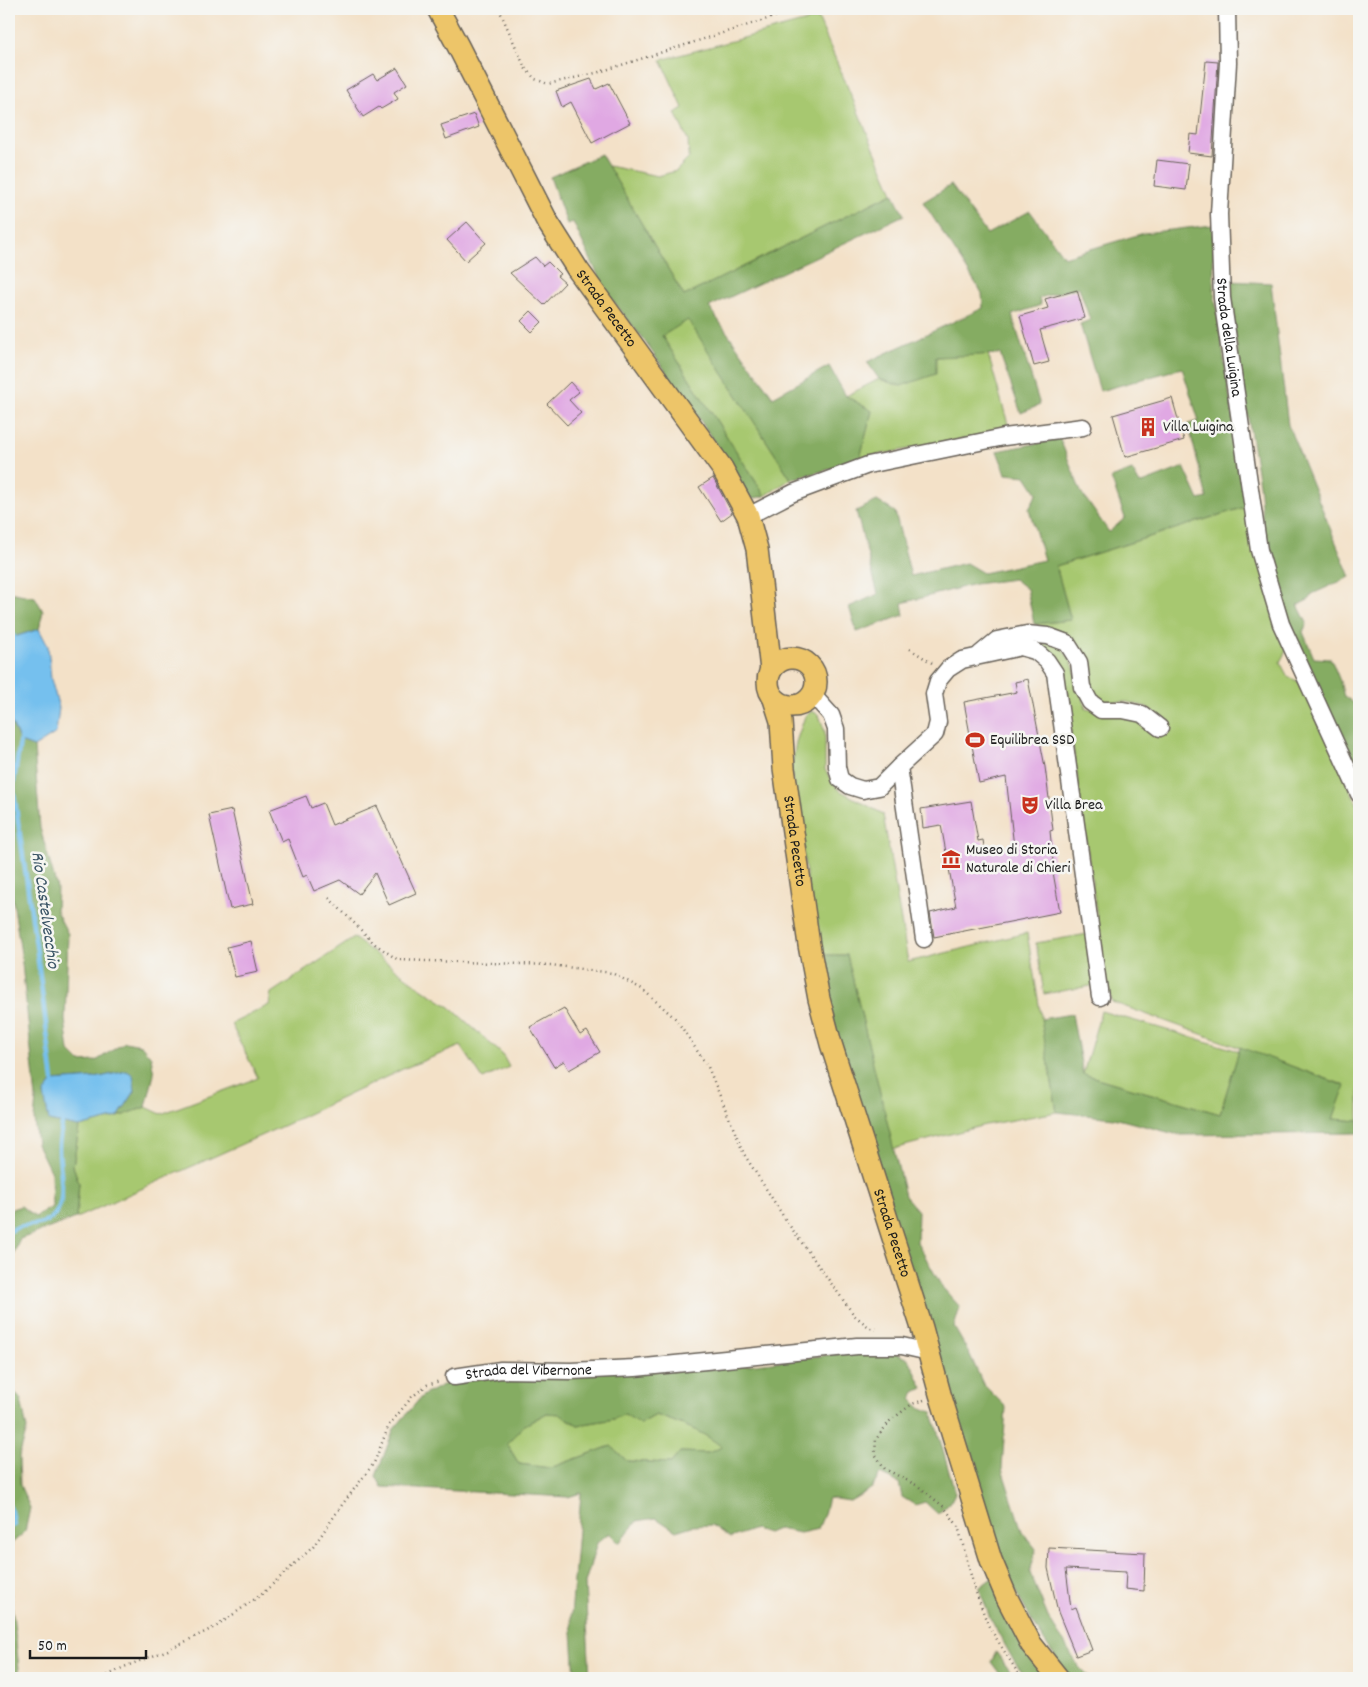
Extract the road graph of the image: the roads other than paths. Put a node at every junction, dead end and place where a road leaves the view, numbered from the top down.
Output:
1 (438, 9) edge
2 (1227, 9) edge
3 (1083, 427) dead end
4 (748, 516) junction
5 (764, 606) junction
6 (976, 657) junction
7 (796, 658) junction
8 (771, 670) junction
9 (774, 698) junction
10 (807, 699) junction
11 (1160, 728) dead end
12 (899, 767) junction
13 (784, 768) junction
14 (1359, 794) edge
15 (924, 939) dead end
16 (1100, 997) dead end
17 (929, 1352) junction
18 (454, 1377) road end
19 (1058, 1678) edge

1 - 4 main road, Strada Pecetto
2 - 14 street, Strada della Luigina
3 - 4 street
4 - 5 main road, Strada Pecetto
5 - 7 main road, Strada Pecetto
5 - 8 main road, Strada Pecetto
6 - 11 street
6 - 12 street
6 - 16 street
7 - 8 main road
7 - 10 main road, Strada Pecetto
8 - 9 main road, Strada Pecetto
9 - 10 main road
9 - 13 main road, Strada Pecetto
10 - 12 street
10 - 13 main road, Strada Pecetto
12 - 15 street
13 - 17 main road, Strada Pecetto
17 - 18 street, Strada del Vibernone
17 - 19 main road, Strada Pecetto

